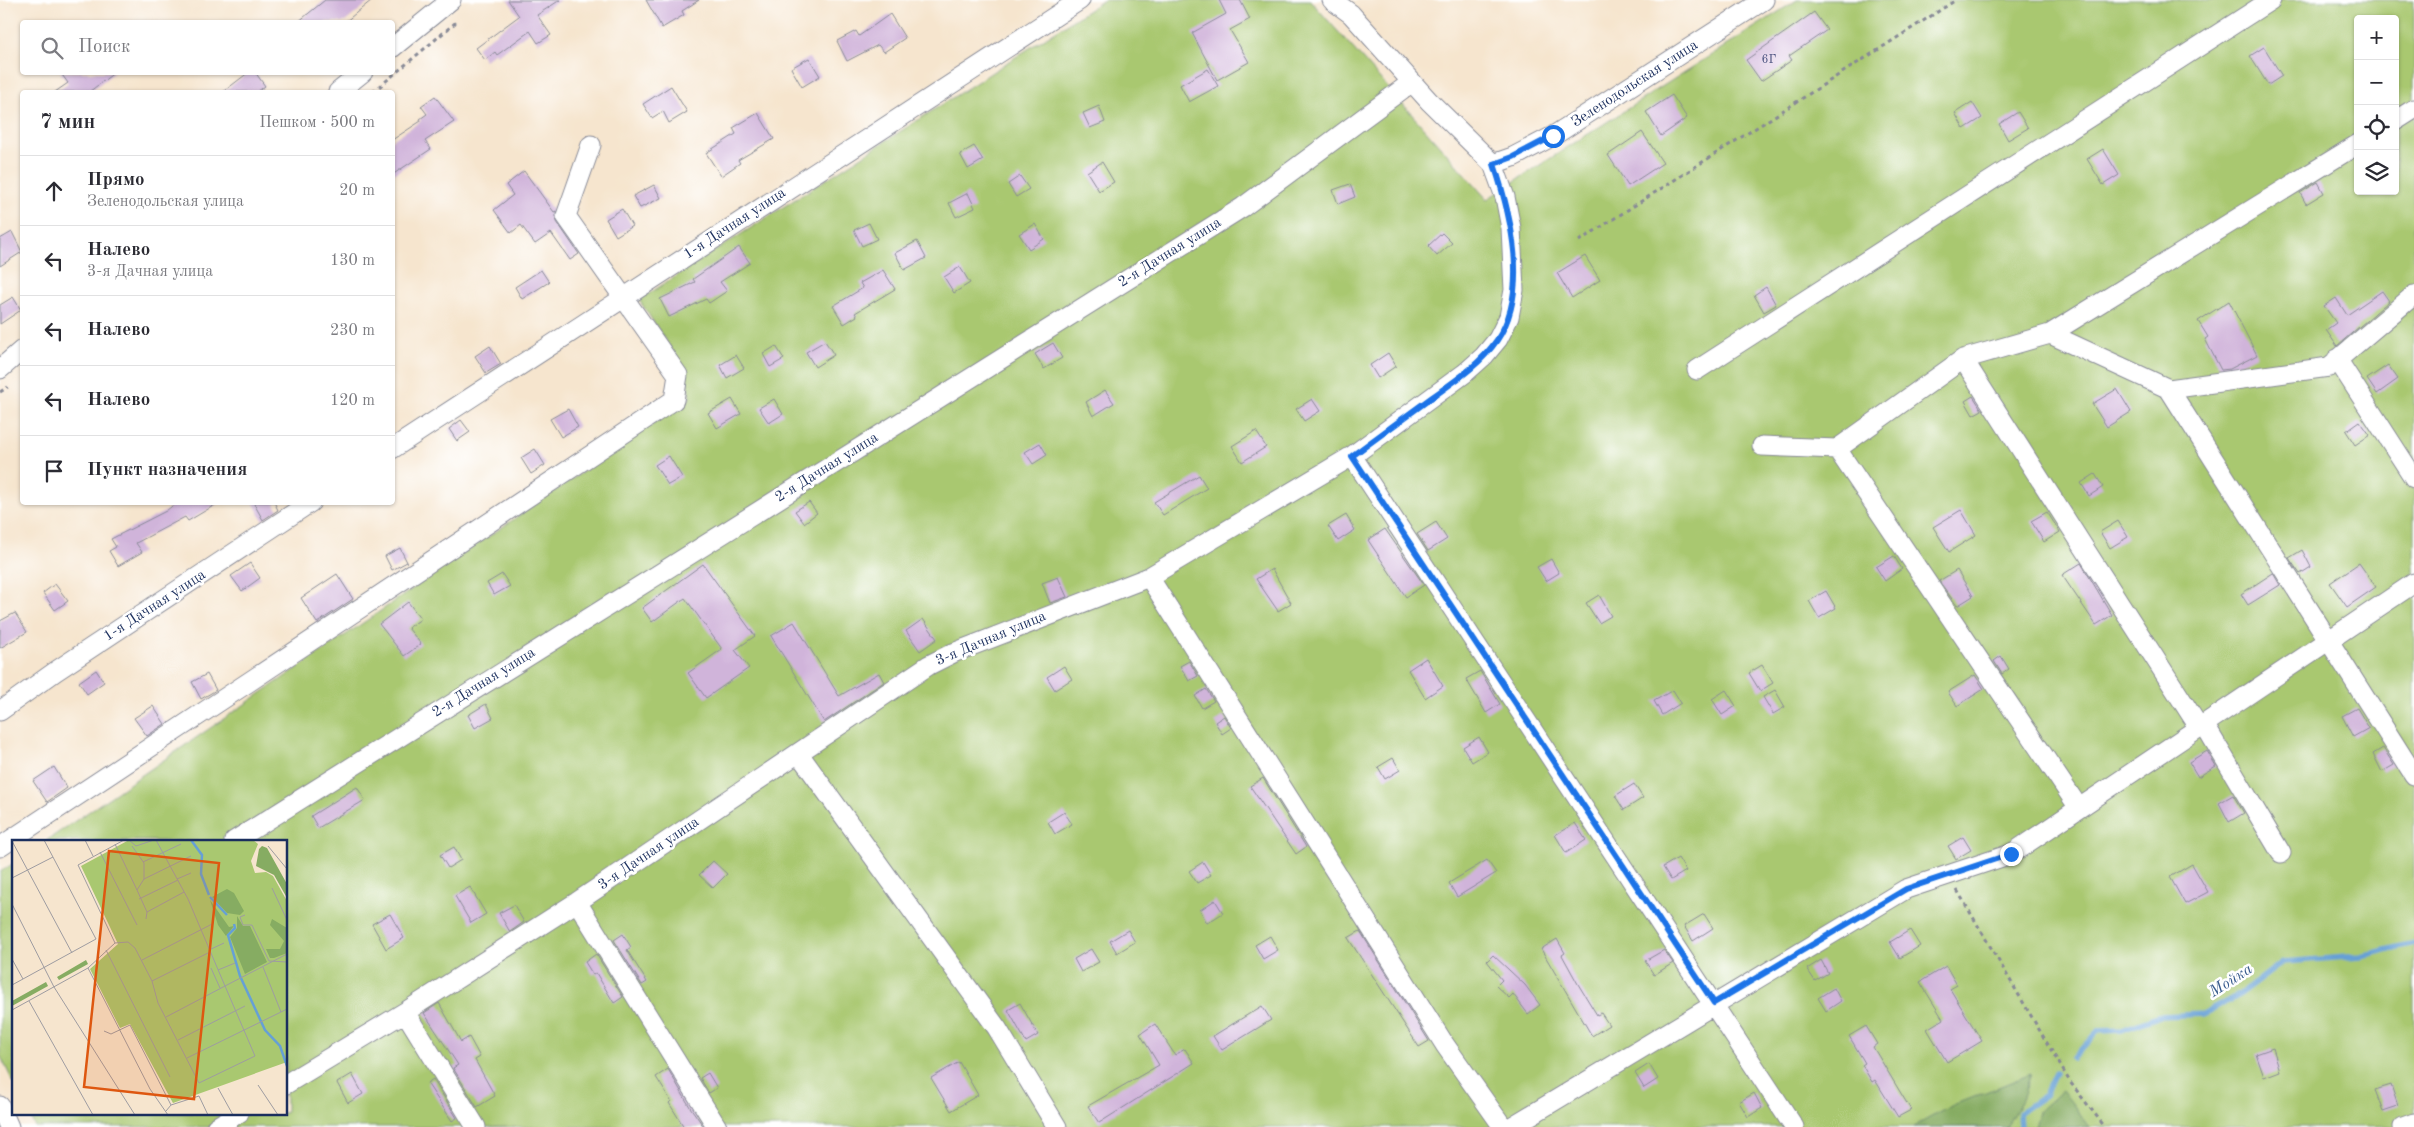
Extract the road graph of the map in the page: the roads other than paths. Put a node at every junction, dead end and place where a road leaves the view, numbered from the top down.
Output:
1 (451, 0) edge
2 (1080, 0) edge
3 (1332, 0) edge
4 (1764, 0) edge
5 (2271, 0) edge
6 (395, 46) edge
7 (358, 75) edge
8 (1412, 82) junction
9 (340, 90) edge
10 (2414, 109) edge
11 (2399, 118) edge
12 (591, 145) dead end
13 (2354, 146) edge
14 (1494, 164) junction
15 (2414, 295) edge
16 (623, 297) junction
17 (2050, 334) junction
18 (20, 352) edge
19 (1963, 359) junction
20 (2338, 360) junction
21 (0, 368) edge
22 (1698, 370) dead end
23 (2169, 389) junction
24 (1762, 446) dead end
25 (395, 447) edge
26 (1837, 449) junction
27 (1352, 456) junction
28 (2414, 478) edge
29 (306, 505) edge
30 (1149, 577) junction
31 (2414, 583) edge
32 (2328, 641) junction
33 (0, 711) edge
34 (2202, 726) junction
35 (799, 754) junction
36 (2414, 775) edge
37 (2079, 808) junction
38 (236, 840) edge
39 (0, 847) edge
40 (2281, 853) dead end
41 (577, 902) junction
42 (1714, 1003) junction
43 (405, 1012) junction
44 (288, 1083) edge
45 (0, 1106) edge
46 (236, 1114) edge
47 (2414, 1124) edge
48 (1513, 1126) edge
49 (9, 1127) edge
50 (216, 1127) edge
51 (476, 1127) edge
52 (717, 1127) edge
53 (1058, 1127) edge
54 (1794, 1127) edge
55 (2404, 1127) edge

1 - 6 street
2 - 16 street, 1-я Дачная улица
3 - 8 street
4 - 14 street, Зеленодольская улица
5 - 22 street
7 - 9 street
8 - 14 street
8 - 38 street, 2-я Дачная улица
10 - 11 street
12 - 16 street
13 - 17 street
14 - 27 street, 3-я Дачная улица
15 - 20 street
16 - 25 street, 1-я Дачная улица
16 - 39 street
17 - 19 street
17 - 23 street
18 - 21 street
19 - 26 street
19 - 34 street
20 - 23 street
20 - 28 street
23 - 32 street
24 - 26 street
26 - 37 street
27 - 30 street, 3-я Дачная улица
27 - 42 street
29 - 33 street, 1-я Дачная улица
30 - 35 street, 3-я Дачная улица
30 - 48 street
31 - 32 street
32 - 34 street
32 - 36 street
34 - 37 street
34 - 40 street
35 - 41 street, 3-я Дачная улица
35 - 53 street
37 - 42 street
41 - 43 street, 3-я Дачная улица
41 - 52 street
42 - 48 street
42 - 54 street
43 - 44 street, 3-я Дачная улица
43 - 51 street
45 - 49 street
46 - 50 street
47 - 55 street

